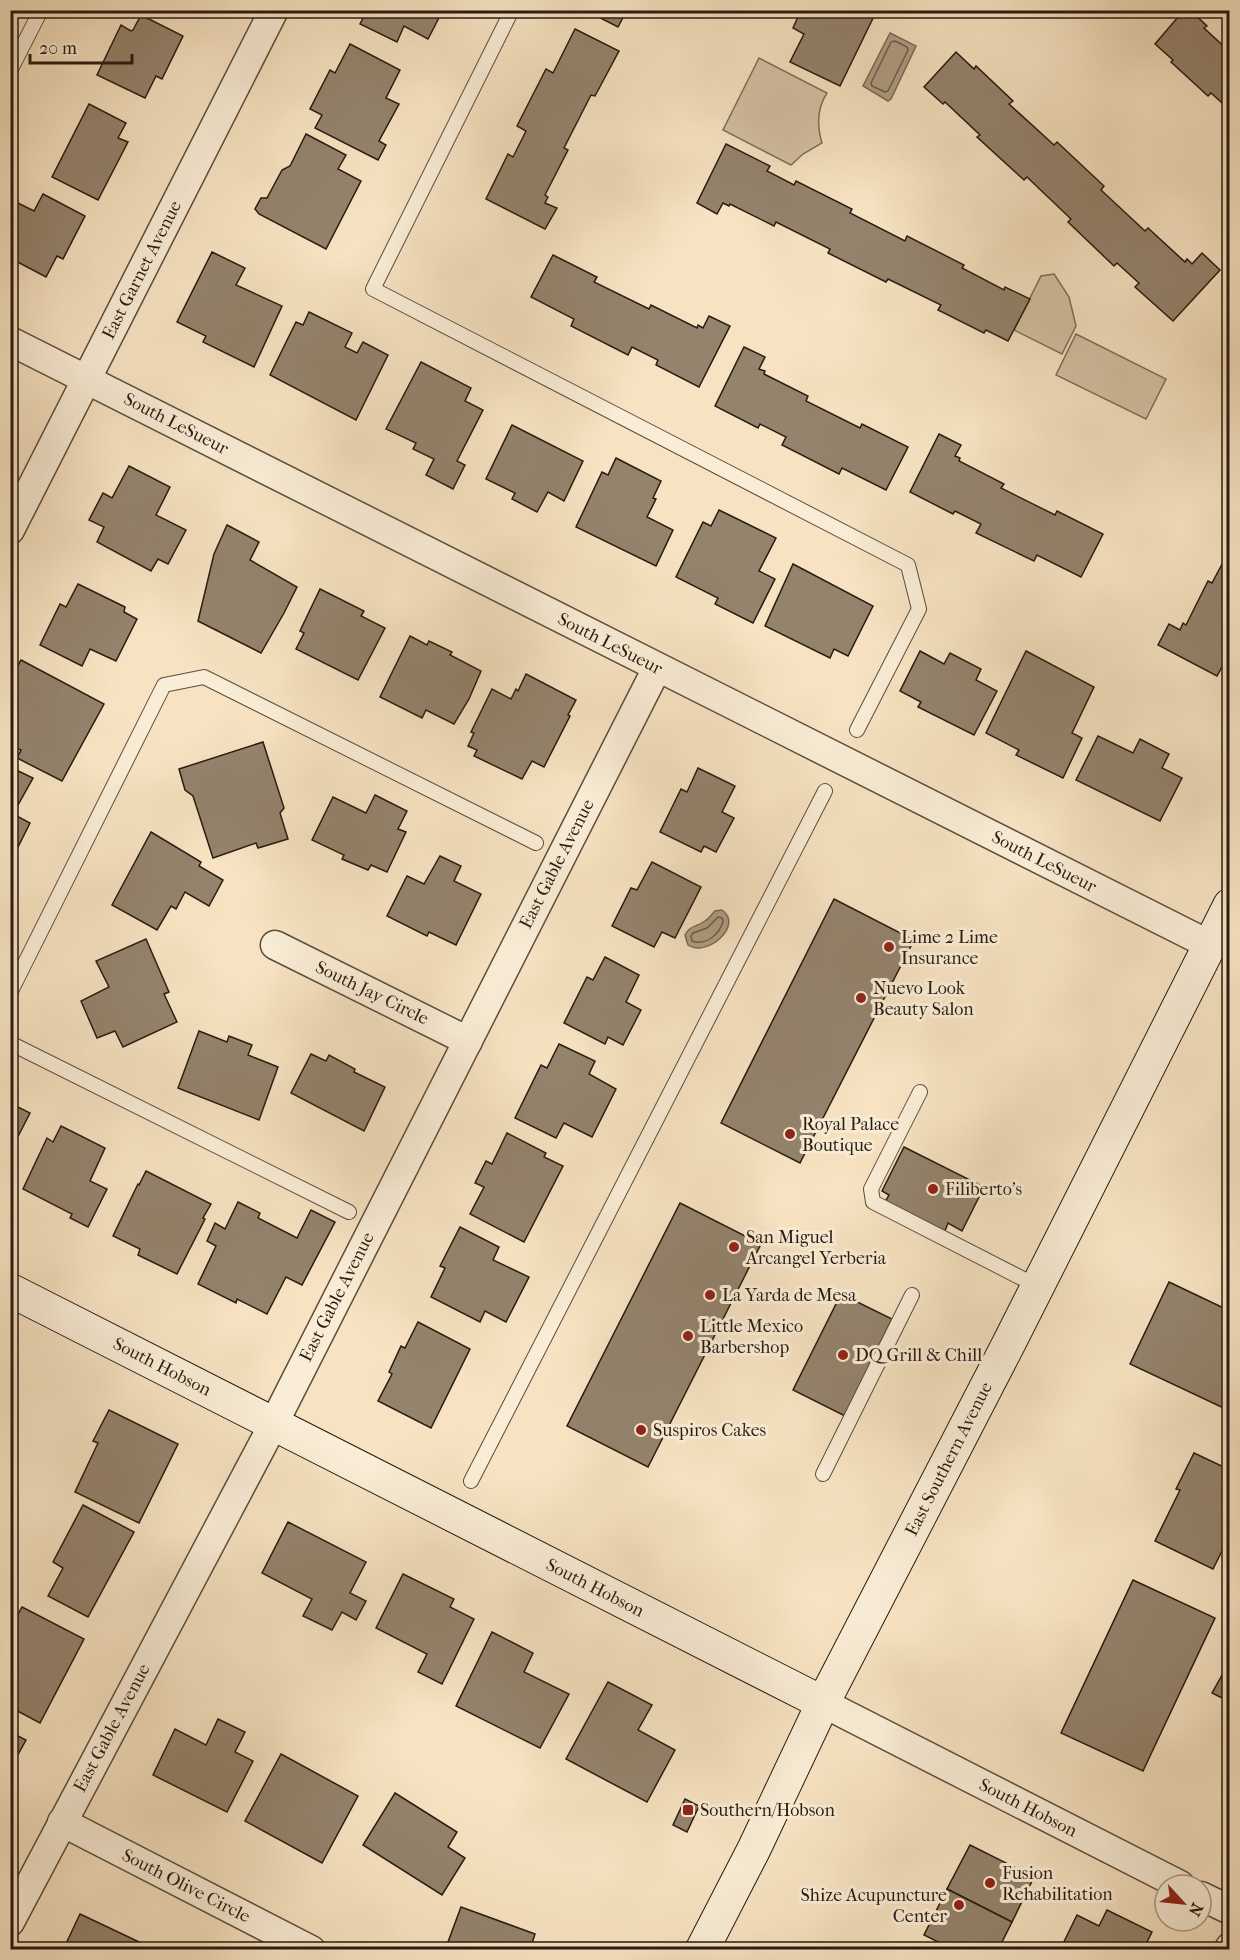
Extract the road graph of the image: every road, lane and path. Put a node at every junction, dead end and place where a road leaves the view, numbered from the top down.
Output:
1 (41, 10) edge
2 (274, 10) edge
3 (512, 10) edge
4 (10, 70) edge
5 (10, 340) edge
6 (87, 379) junction
7 (10, 530) edge
8 (657, 668) junction
9 (856, 730) dead end
10 (825, 790) dead end
11 (536, 843) dead end
12 (1230, 905) edge
13 (276, 945) dead end
14 (1210, 945) junction
15 (10, 993) edge
16 (10, 1039) edge
17 (468, 1041) junction
18 (920, 1092) dead end
19 (349, 1212) dead end
20 (1037, 1286) junction
21 (10, 1290) edge
22 (912, 1295) dead end
23 (273, 1425) junction
24 (823, 1474) dead end
25 (471, 1481) dead end
26 (823, 1704) junction
27 (62, 1822) junction
28 (1156, 1873) edge
29 (1213, 1902) edge
30 (1230, 1910) edge
31 (10, 1922) edge
32 (311, 1950) edge
33 (702, 1950) edge

1 - 4 lane
2 - 6 street, East Garnet Avenue
3 - 9 lane
5 - 6 street, South LeSueur
6 - 7 street, East Garnet Avenue
6 - 8 street, South LeSueur
8 - 14 street, South LeSueur
8 - 17 street, East Gable Avenue
10 - 25 lane
11 - 15 lane
12 - 14 main road, East Southern Avenue
13 - 17 street, South Jay Circle
14 - 20 main road, East Southern Avenue
16 - 19 lane
17 - 23 street, East Gable Avenue
18 - 20 lane
20 - 26 main road, East Southern Avenue
21 - 23 main road, South Hobson
22 - 24 lane
23 - 26 main road, South Hobson
23 - 27 street, East Gable Avenue
26 - 28 street, South Hobson
26 - 33 main road, East Southern Avenue
27 - 31 street, East Gable Avenue
27 - 32 street, South Olive Circle
29 - 30 street

